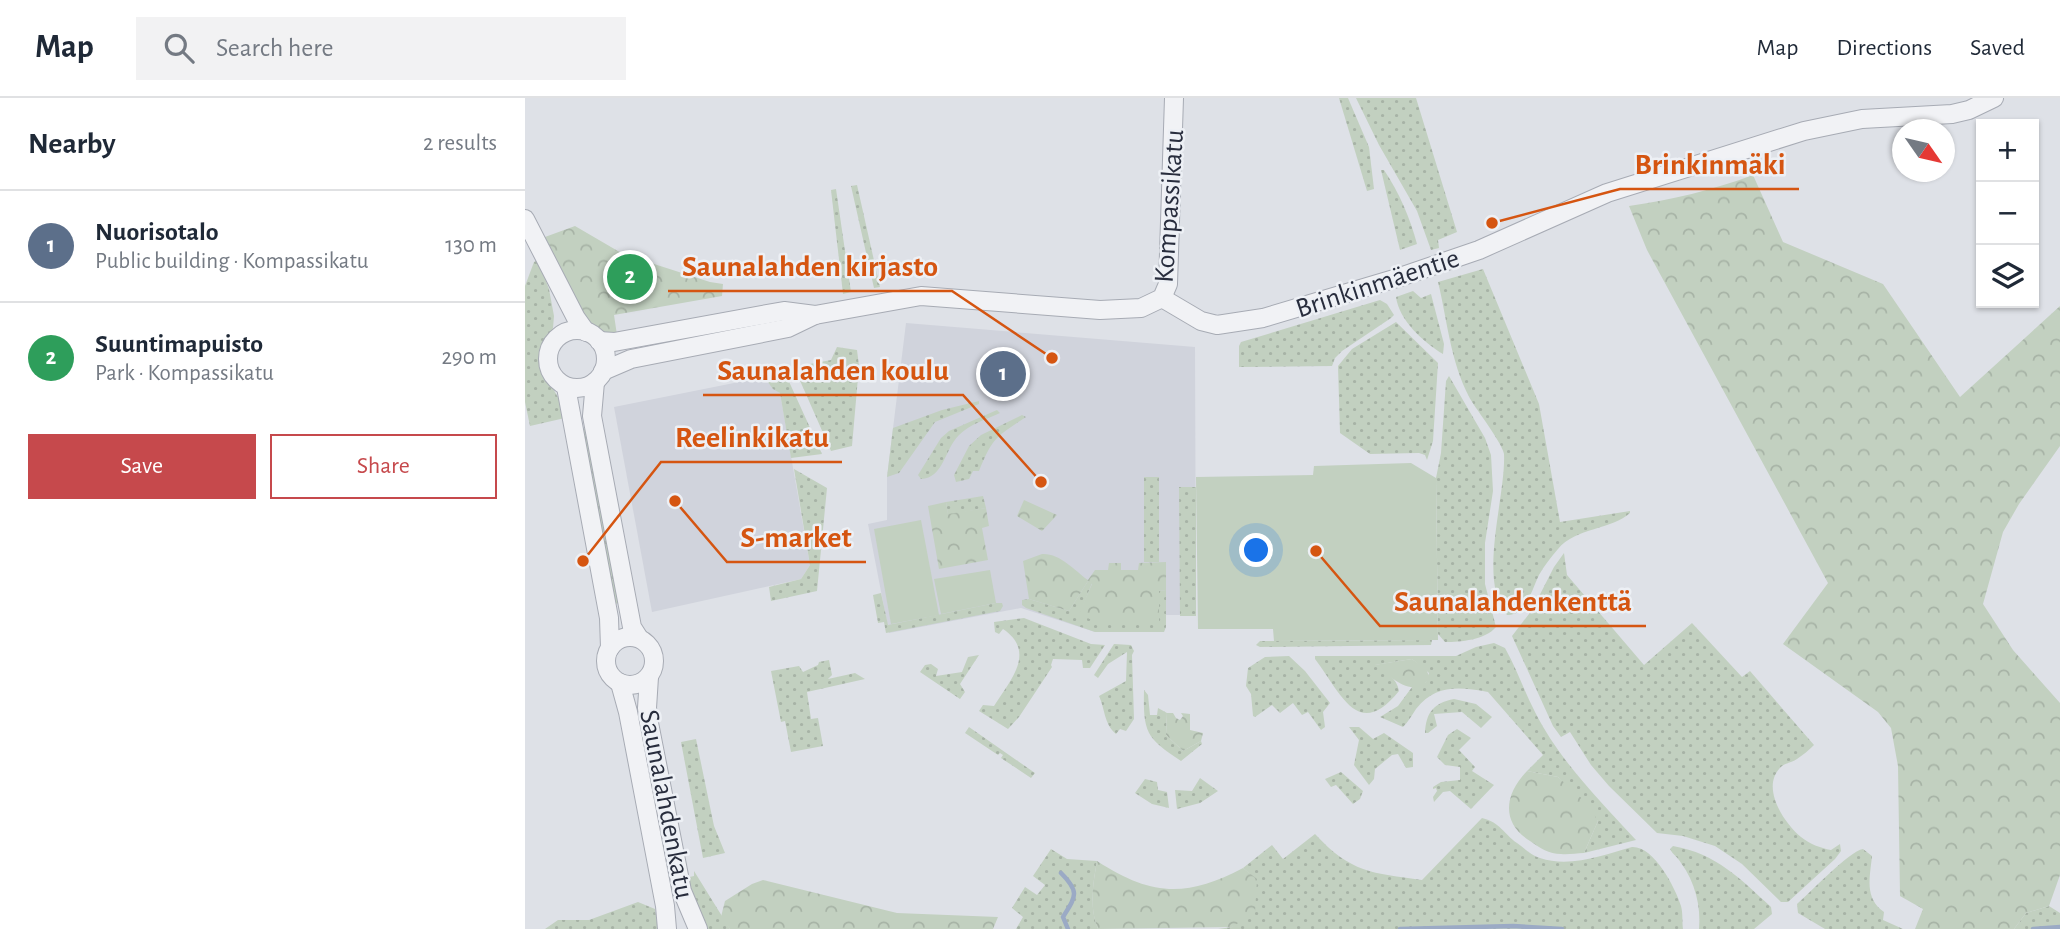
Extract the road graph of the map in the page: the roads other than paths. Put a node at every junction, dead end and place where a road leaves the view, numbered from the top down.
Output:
1 (1174, 98) edge
2 (1993, 98) edge
3 (525, 219) edge
4 (555, 278) junction
5 (1162, 298) junction
6 (815, 315) junction
7 (593, 336) junction
8 (557, 338) junction
9 (599, 377) junction
10 (566, 387) junction
11 (639, 638) junction
12 (610, 648) junction
13 (649, 677) junction
14 (620, 683) junction
15 (667, 929) edge
16 (698, 929) edge

1 - 5 street, Kompassikatu
2 - 5 street, Brinkinmäentie
3 - 4 street
4 - 7 street
4 - 8 street
5 - 6 street, Kompassikatu
6 - 7 street, Kompassikatu
6 - 9 street, Kompassikatu
7 - 8 street
7 - 9 street
8 - 10 street
9 - 10 street
9 - 11 street
10 - 12 street
11 - 12 street
11 - 13 street
12 - 14 street
13 - 14 street
13 - 16 street, Saunalahdenkatu
14 - 15 street, Saunalahdenkatu

